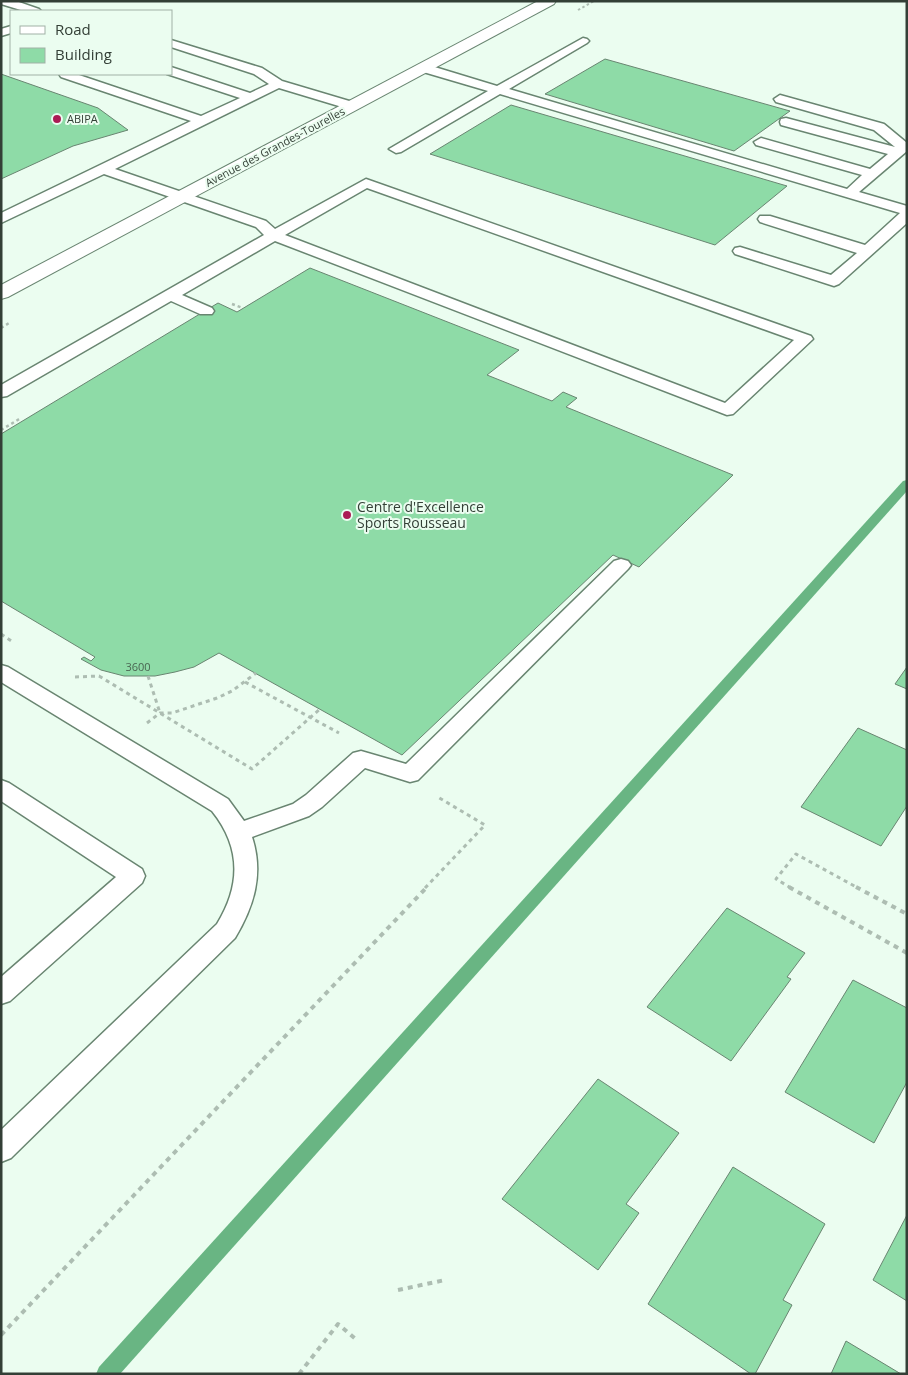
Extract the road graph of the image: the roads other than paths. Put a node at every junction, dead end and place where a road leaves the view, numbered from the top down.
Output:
1 (4, 1) edge
2 (549, 1) edge
3 (32, 10) edge
4 (583, 41) dead end
5 (172, 43) edge
6 (424, 68) junction
7 (172, 71) edge
8 (68, 75) edge
9 (278, 84) junction
10 (501, 90) junction
11 (250, 97) junction
12 (780, 99) dead end
13 (352, 106) junction
14 (202, 121) junction
15 (786, 122) dead end
16 (761, 142) dead end
17 (396, 149) dead end
18 (896, 152) junction
19 (103, 169) junction
20 (872, 174) junction
21 (849, 194) junction
22 (184, 196) junction
23 (907, 211) edge
24 (907, 215) edge
25 (765, 219) dead end
26 (1, 220) edge
27 (272, 235) junction
28 (740, 251) dead end
29 (867, 251) junction
30 (1, 293) edge
31 (169, 295) junction
32 (206, 311) dead end
33 (1, 392) edge
34 (622, 565) dead end
35 (1, 672) edge
36 (1, 789) edge
37 (240, 832) junction
38 (1, 993) edge
39 (1, 1149) edge

1 - 3 lane
2 - 6 street, Avenue des Grandes-Tourelles
4 - 10 lane
5 - 9 lane
6 - 10 lane
6 - 13 street, Avenue des Grandes-Tourelles
7 - 11 lane
8 - 14 lane
9 - 11 lane
9 - 13 lane
10 - 17 lane
10 - 21 lane
11 - 14 lane
12 - 18 lane
13 - 22 street, Avenue des Grandes-Tourelles
14 - 19 lane
15 - 18 lane
16 - 20 lane
18 - 20 lane
19 - 22 lane
19 - 26 lane
20 - 21 lane
21 - 23 lane
22 - 27 lane
22 - 30 street, Avenue des Grandes-Tourelles
24 - 29 lane
25 - 29 lane
27 - 27 lane
27 - 31 lane
28 - 29 lane
31 - 32 lane
31 - 33 lane
34 - 37 lane
35 - 37 lane
36 - 38 lane
37 - 39 lane

